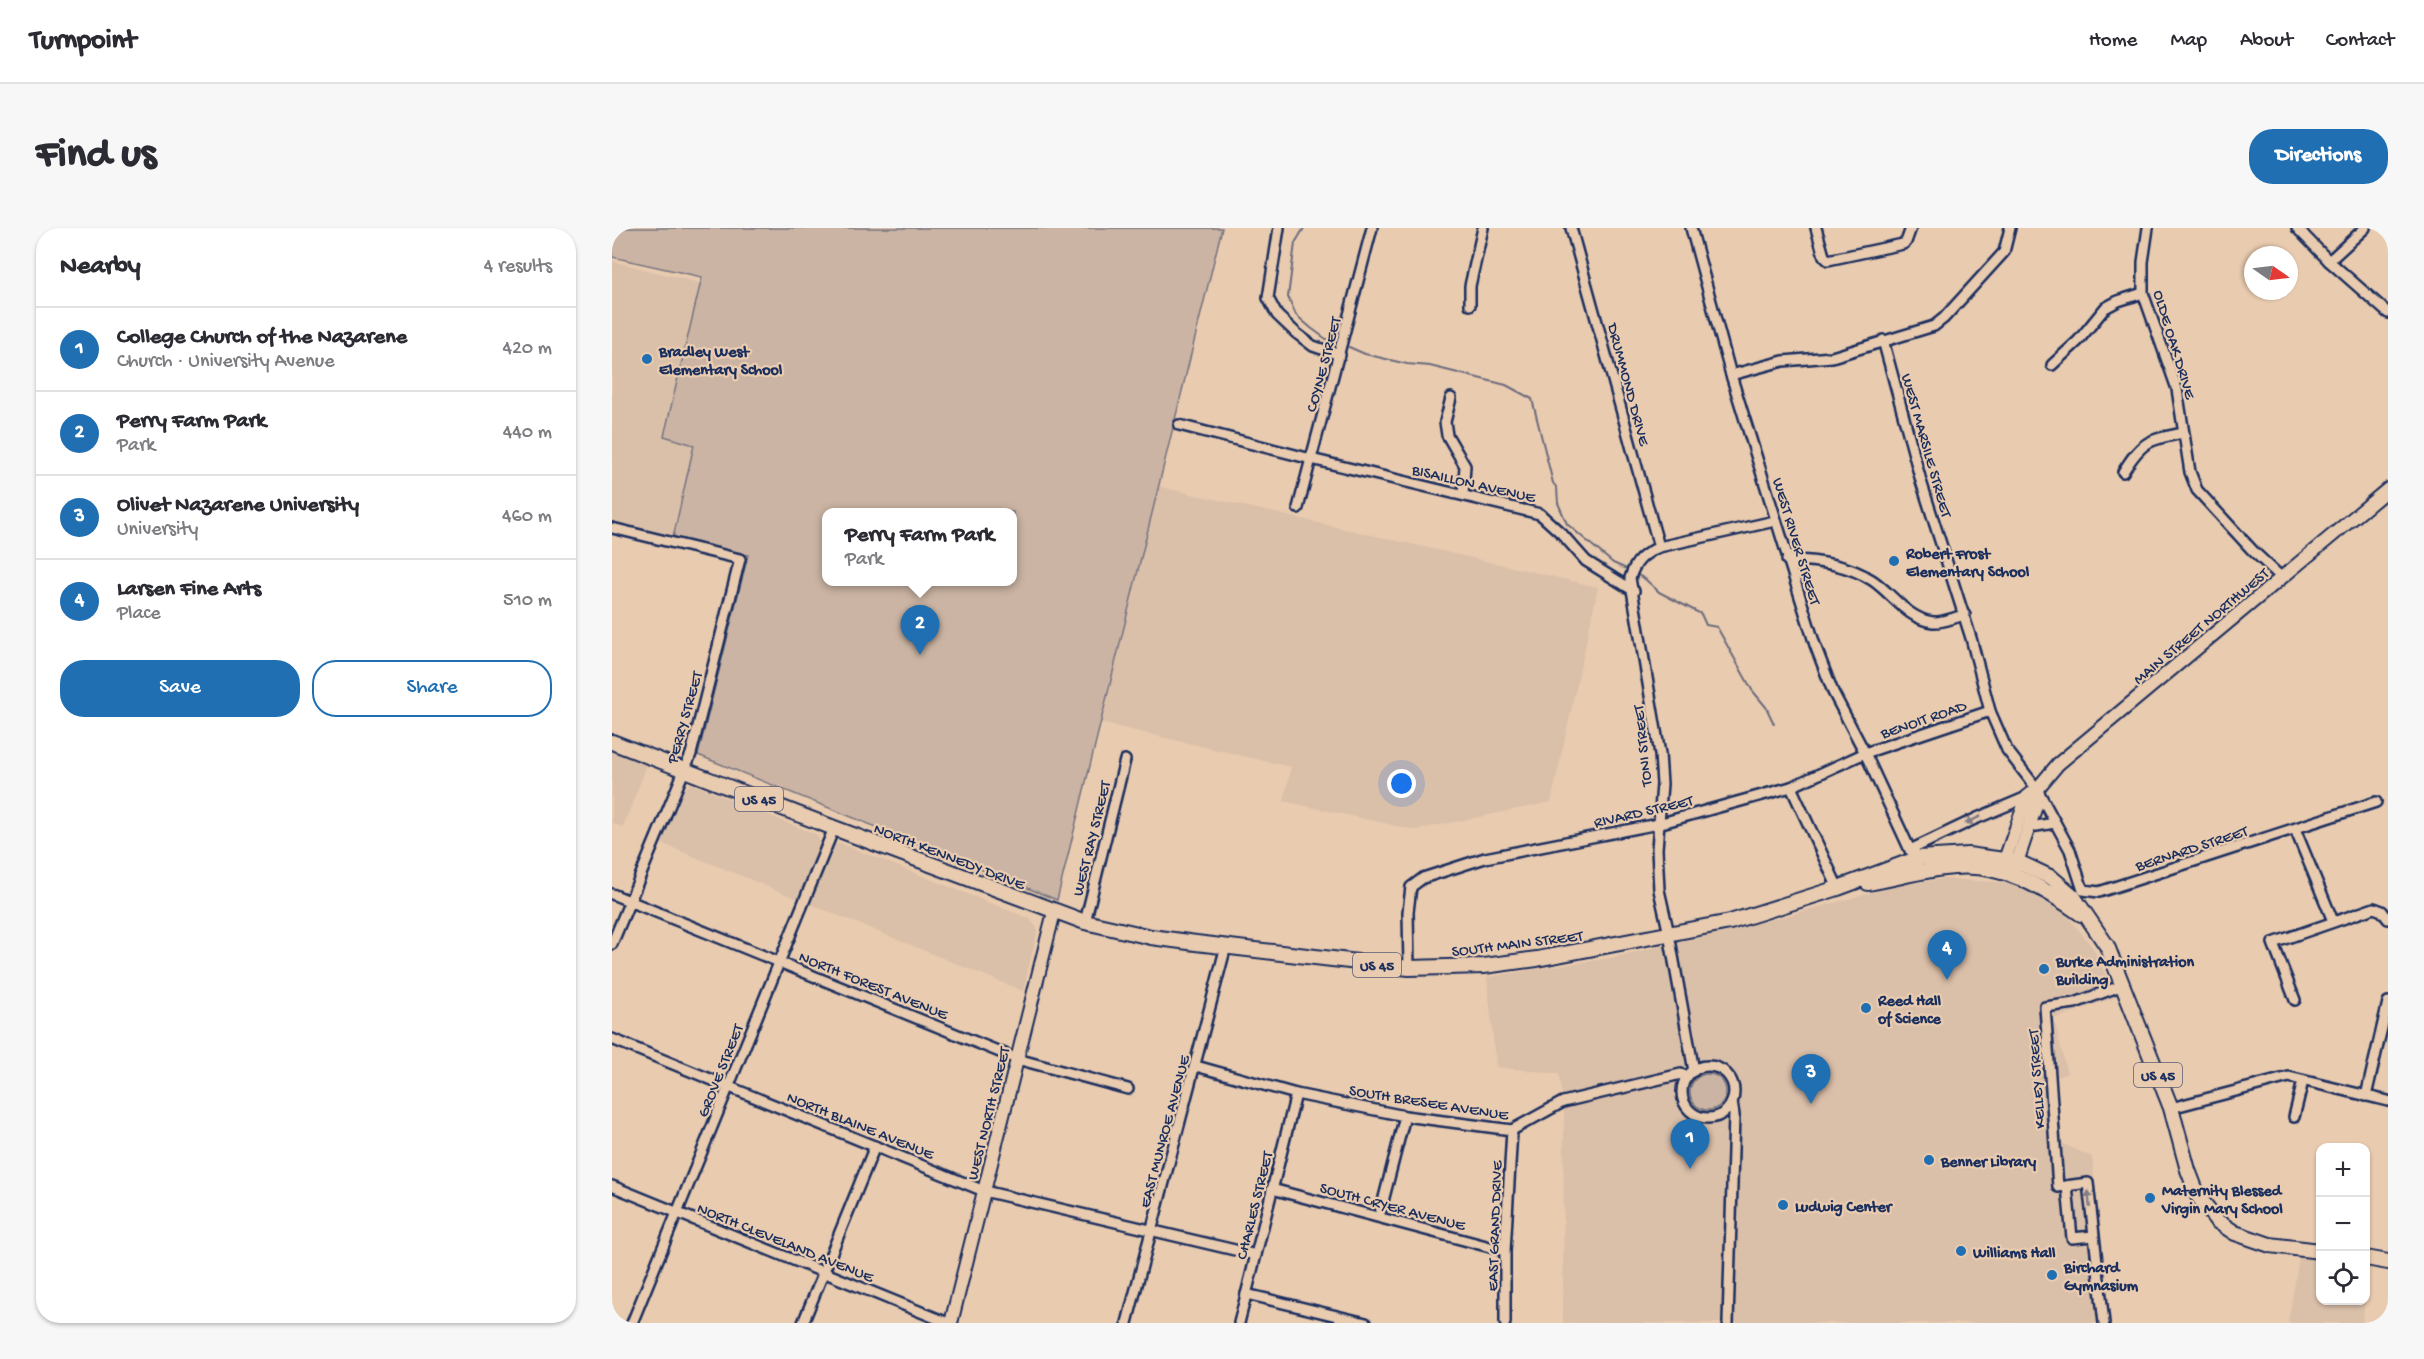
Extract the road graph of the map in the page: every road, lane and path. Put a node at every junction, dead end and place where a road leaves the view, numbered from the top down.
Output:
1 (1279, 228) edge
2 (1372, 228) edge
3 (1483, 228) edge
4 (1571, 228) edge
5 (1691, 228) edge
6 (1816, 228) edge
7 (1911, 228) edge
8 (2010, 228) edge
9 (2148, 228) edge
10 (2297, 228) edge
11 (2366, 228) edge
12 (2329, 261) junction
13 (2143, 293) junction
14 (1470, 305) dead end
15 (2388, 313) edge
16 (1883, 340) junction
17 (1340, 355) junction
18 (2052, 365) dead end
19 (1731, 375) junction
20 (1451, 398) dead end
21 (1179, 425) dead end
22 (2183, 433) junction
23 (1311, 459) junction
24 (2123, 472) dead end
25 (2388, 489) edge
26 (1463, 495) junction
27 (1298, 508) dead end
28 (1775, 521) junction
29 (612, 528) edge
30 (1659, 547) junction
31 (1787, 560) junction
32 (2282, 578) junction
33 (1632, 587) junction
34 (1965, 615) junction
35 (1990, 711) junction
36 (612, 742) edge
37 (1865, 753) junction
38 (1125, 760) dead end
39 (684, 769) junction
40 (1791, 787) junction
41 (2037, 789) junction
42 (2027, 797) junction
43 (2376, 801) dead end
44 (1658, 824) junction
45 (2055, 824) junction
46 (2030, 827) junction
47 (834, 828) junction
48 (2295, 829) junction
49 (1915, 854) junction
50 (2009, 867) junction
51 (1838, 888) junction
52 (612, 894) edge
53 (630, 901) junction
54 (1054, 912) junction
55 (2388, 919) edge
56 (2333, 921) junction
57 (1085, 922) junction
58 (1669, 934) junction
59 (612, 944) edge
60 (1226, 946) junction
61 (779, 962) junction
62 (1409, 968) junction
63 (2124, 985) junction
64 (2295, 1000) dead end
65 (2388, 1002) edge
66 (612, 1039) edge
67 (1017, 1059) junction
68 (1196, 1066) junction
69 (1690, 1074) junction
70 (2303, 1081) junction
71 (729, 1087) junction
72 (1128, 1089) dead end
73 (1296, 1094) junction
74 (2366, 1096) junction
75 (2388, 1101) edge
76 (1732, 1102) junction
77 (2171, 1108) junction
78 (1405, 1116) junction
79 (2294, 1117) dead end
80 (1512, 1130) junction
81 (875, 1146) junction
82 (612, 1186) edge
83 (2067, 1186) junction
84 (1272, 1189) junction
85 (984, 1191) junction
86 (677, 1212) junction
87 (1379, 1217) junction
88 (1151, 1230) junction
89 (2093, 1236) junction
90 (1505, 1251) junction
91 (2316, 1251) edge
92 (1256, 1255) junction
93 (2370, 1259) edge
94 (2388, 1262) edge
95 (824, 1272) junction
96 (1246, 1294) junction
97 (632, 1323) edge
98 (803, 1323) edge
99 (950, 1323) edge
100 (1127, 1323) edge
101 (1239, 1323) edge
102 (1366, 1323) edge
103 (1505, 1323) edge
104 (1728, 1323) edge
105 (2104, 1323) edge

1 - 17 street
2 - 17 street, COYNE STREET
3 - 14 street
4 - 30 street, DRUMMOND DRIVE
5 - 19 street, WEST RIVER STREET
6 - 7 street
8 - 16 street
9 - 13 street, OLDE OAK DRIVE
10 - 12 street
11 - 12 street
12 - 15 street
13 - 18 street
13 - 22 street, OLDE OAK DRIVE
16 - 19 street
16 - 34 street, WEST MARSILE STREET
17 - 23 street, COYNE STREET
19 - 28 street, WEST RIVER STREET
20 - 26 street
21 - 23 street, BISAILLON AVENUE
22 - 24 street
22 - 32 street, OLDE OAK DRIVE
23 - 26 street, BISAILLON AVENUE
23 - 27 street, COYNE STREET
25 - 32 main road, MAIN STREET NORTHWEST
26 - 33 street, BISAILLON AVENUE
28 - 30 street
28 - 31 street, WEST RIVER STREET
29 - 39 street, PERRY STREET
30 - 33 street
31 - 34 street
31 - 37 street, WEST RIVER STREET
32 - 41 main road, MAIN STREET NORTHWEST
33 - 44 street, TONI STREET
34 - 35 street, WEST MARSILE STREET
35 - 37 street, BENOIT ROAD
35 - 41 street, WEST MARSILE STREET
36 - 39 main road, US 45
37 - 40 street, RIVARD STREET
37 - 49 street, WEST RIVER STREET
38 - 57 street, WEST RAY STREET
39 - 47 main road, US 45
39 - 53 street, PERRY STREET
40 - 44 street, RIVARD STREET
40 - 51 street
41 - 42 main road, MAIN STREET NORTHWEST
41 - 45 street, BERNARD STREET
41 - 46 main road
42 -> 49 street, SOUTH MAIN STREET
42 - 50 main road
43 - 48 street, BERNARD STREET
44 - 58 street, TONI STREET
44 - 62 street, RIVARD STREET
45 - 46 street
45 - 48 street, BERNARD STREET
46 - 50 main road
47 - 54 main road, NORTH KENNEDY DRIVE / US 45
47 - 61 street, GROVE STREET
48 - 56 street
49 - 50 main road, SOUTH MAIN STREET / US 45
49 - 51 main road, SOUTH MAIN STREET / US 45
50 - 51 main road, SOUTH MAIN STREET / US 45
50 - 63 main road, US 45
51 - 58 main road, SOUTH MAIN STREET / US 45
52 - 53 street, NORTH FOREST AVENUE
53 - 59 street, PERRY STREET
53 - 61 street, NORTH FOREST AVENUE
54 - 57 main road, SOUTH MAIN STREET / US 45
54 - 67 main road, WEST NORTH STREET
55 - 56 street
56 - 64 street
57 - 60 main road, SOUTH MAIN STREET / US 45
58 - 62 main road, SOUTH MAIN STREET / US 45
58 - 69 street, TONI STREET
60 - 62 main road, SOUTH MAIN STREET / US 45
60 - 68 street, EAST MUNROE AVENUE
61 - 67 street, NORTH FOREST AVENUE
61 - 71 street, GROVE STREET
63 - 77 main road, US 45
63 - 83 street, KELLEY STREET
65 - 74 street
66 - 71 street, NORTH BLAINE AVENUE
67 - 72 street, NORTH FOREST AVENUE
67 - 85 main road, WEST NORTH STREET
68 - 73 street, SOUTH BRESEE AVENUE
68 - 88 street, EAST MUNROE AVENUE
69 - 76 street
69 - 76 street
69 - 80 street, SOUTH BRESEE AVENUE
70 - 74 street
70 - 77 street
70 - 79 street
71 - 81 street, NORTH BLAINE AVENUE
71 - 86 street, GROVE STREET
73 - 78 street, SOUTH BRESEE AVENUE
73 - 84 street, CHARLES STREET
74 - 75 street
76 - 104 street
77 - 91 main road, US 45
78 - 80 street, SOUTH BRESEE AVENUE
78 - 87 street
80 - 90 street, EAST GRAND DRIVE
81 - 85 street, NORTH BLAINE AVENUE
81 - 95 street
82 - 86 street, NORTH CLEVELAND AVENUE
83 - 89 street, KELLEY STREET
89 -> 83 street
84 - 87 street, SOUTH CRYER AVENUE
84 - 92 street, CHARLES STREET
85 - 88 street, NORTH BLAINE AVENUE
85 - 99 main road, WEST NORTH STREET
86 - 95 street, NORTH CLEVELAND AVENUE
86 - 97 street, GROVE STREET
87 - 90 street, SOUTH CRYER AVENUE
88 - 92 street, NORTH BLAINE AVENUE
88 - 100 street, EAST MUNROE AVENUE
89 - 105 street
90 - 103 street, EAST GRAND DRIVE
92 - 96 street, CHARLES STREET
93 - 94 main road
95 - 98 street
95 - 99 street, NORTH CLEVELAND AVENUE
96 - 101 street, CHARLES STREET
96 - 102 street

